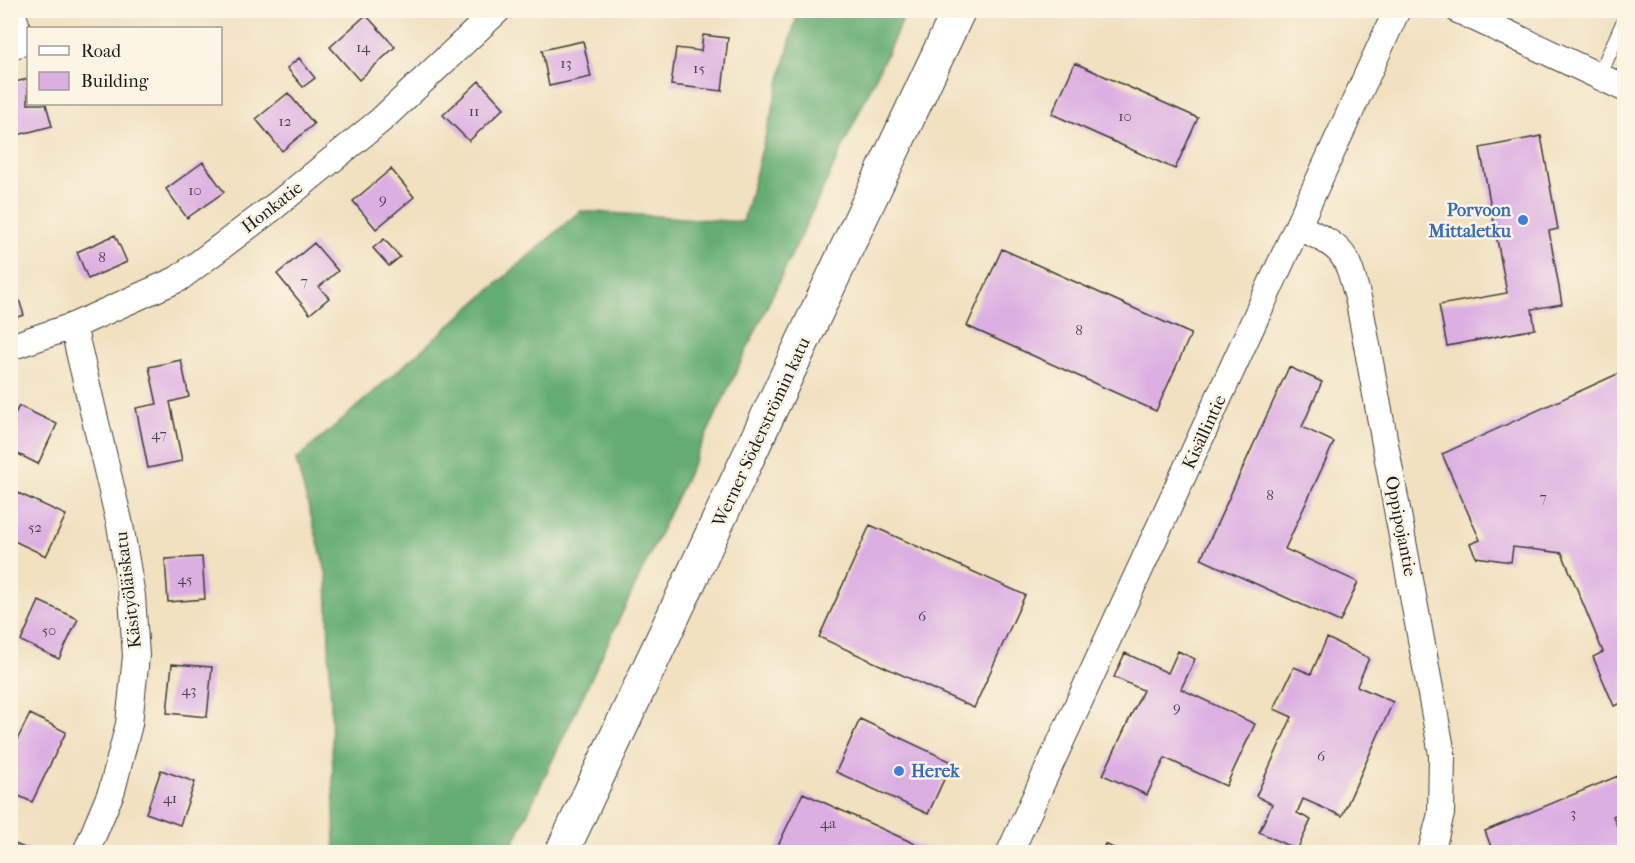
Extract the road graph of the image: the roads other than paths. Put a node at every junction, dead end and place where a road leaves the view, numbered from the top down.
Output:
1 (12, 10) edge
2 (498, 10) edge
3 (959, 10) edge
4 (1397, 10) edge
5 (1458, 10) edge
6 (1624, 21) edge
7 (10, 46) edge
8 (1599, 76) junction
9 (1624, 88) edge
10 (1299, 227) junction
11 (73, 326) junction
12 (10, 347) edge
13 (86, 852) edge
14 (562, 852) edge
15 (1010, 852) edge
16 (1431, 852) edge

1 - 7 street
2 - 11 street, Honkatie
3 - 14 street, Werner Söderströmin katu
4 - 10 street, Kisällintie
5 - 8 street
6 - 8 lane
8 - 9 street
10 - 15 street, Kisällintie
10 - 16 street, Oppipojantie
11 - 12 street, Honkatie
11 - 13 street, Käsityöläiskatu

